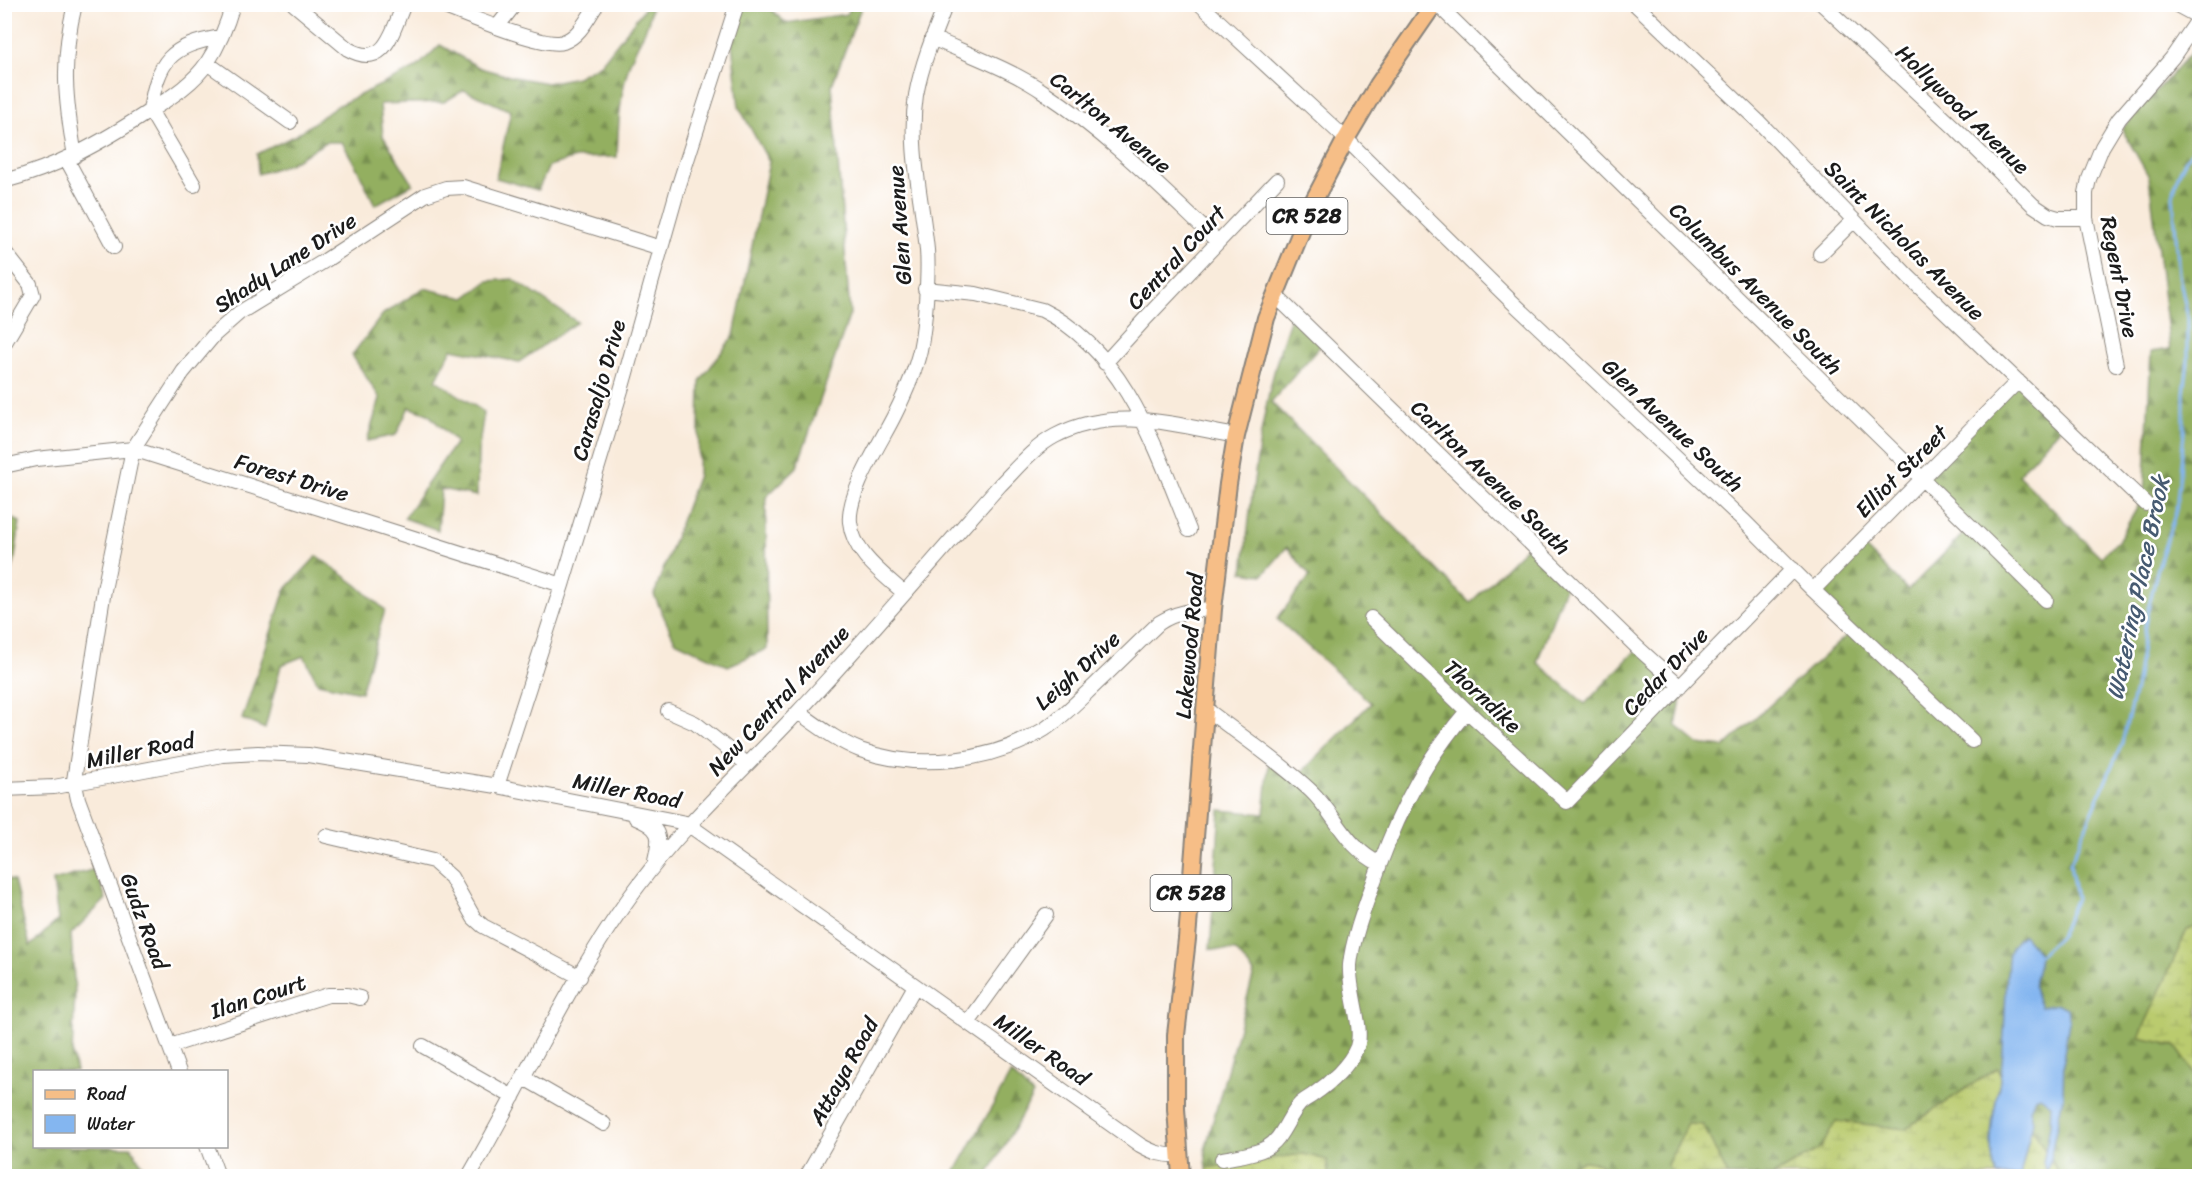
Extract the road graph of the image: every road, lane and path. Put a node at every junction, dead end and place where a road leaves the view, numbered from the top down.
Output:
1 (75, 4) edge
2 (233, 4) edge
3 (294, 4) edge
4 (404, 4) edge
5 (437, 4) edge
6 (515, 4) edge
7 (597, 4) edge
8 (737, 4) edge
9 (946, 4) edge
10 (1200, 4) edge
11 (1435, 4) edge
12 (1635, 4) edge
13 (1822, 4) edge
14 (2175, 4) edge
15 (2199, 17) edge
16 (497, 27) junction
17 (221, 37) junction
18 (932, 38) junction
19 (207, 63) junction
20 (150, 110) junction
21 (290, 122) dead end
22 (1346, 139) junction
23 (71, 158) junction
24 (1277, 180) dead end
25 (4, 181) edge
26 (194, 184) dead end
27 (2086, 218) junction
28 (1854, 220) junction
29 (1218, 242) junction
30 (114, 248) dead end
31 (661, 248) junction
32 (4, 251) edge
33 (1820, 254) dead end
34 (926, 289) junction
35 (1275, 295) junction
36 (4, 344) edge
37 (1106, 363) junction
38 (2115, 365) dead end
39 (2018, 381) junction
40 (1143, 419) junction
41 (1236, 436) junction
42 (133, 449) junction
43 (4, 466) edge
44 (1922, 480) junction
45 (2146, 504) dead end
46 (1189, 530) dead end
47 (1792, 569) junction
48 (562, 585) junction
49 (1813, 590) junction
50 (904, 593) junction
51 (2046, 600) dead end
52 (1213, 609) junction
53 (1371, 618) dead end
54 (1680, 686) junction
55 (1206, 709) junction
56 (668, 711) dead end
57 (1467, 711) junction
58 (798, 712) junction
59 (1972, 741) dead end
60 (747, 764) junction
61 (75, 784) junction
62 (496, 786) junction
63 (4, 789) edge
64 (1567, 802) joint
65 (611, 808) junction
66 (691, 824) junction
67 (326, 836) dead end
68 (1380, 864) junction
69 (653, 866) junction
70 (1046, 915) dead end
71 (580, 977) junction
72 (915, 986) junction
73 (360, 998) dead end
74 (968, 1023) junction
75 (170, 1046) junction
76 (423, 1046) dead end
77 (179, 1070) edge
78 (524, 1078) junction
79 (513, 1097) junction
80 (604, 1124) dead end
81 (208, 1148) edge
82 (1180, 1155) junction
83 (1222, 1159) dead end
84 (218, 1176) edge
85 (469, 1176) edge
86 (807, 1176) edge
87 (1181, 1176) edge

1 - 23 street
2 - 17 street
3 - 4 street
5 - 16 street
6 - 16 street
7 - 16 street
8 - 31 street, Carasaljo Drive
9 - 18 street, Glen Avenue
10 - 22 street
11 - 22 main road, CR 528
11 - 44 street, Columbus Avenue South
12 - 28 street, Saint Nicholas Avenue
13 - 27 street, Hollywood Avenue
14 - 15 street
15 - 27 street, Regent Drive
17 - 19 street
17 - 20 street
18 - 29 street, Carlton Avenue
18 - 34 street, Glen Avenue
19 - 20 street
19 - 21 street
20 - 23 street
20 - 26 street
22 - 35 main road, Lakewood Road / CR 528
22 - 47 street, Glen Avenue South
23 - 25 street
23 - 30 street
24 - 29 street, Central Court
27 - 38 street, Regent Drive
28 - 33 street
28 - 39 street, Saint Nicholas Avenue
29 - 37 street, Central Court
31 - 42 street, Shady Lane Drive
31 - 48 street, Carasaljo Drive
32 - 36 street
34 - 37 street
34 - 50 street, Glen Avenue
35 - 41 main road, Lakewood Road / CR 528
35 - 54 street, Carlton Avenue South
37 - 40 street
39 - 44 street, Elliot Street
39 - 45 street, Saint Nicholas Avenue
40 - 41 street, New Central Avenue
40 - 46 street
40 - 50 street, New Central Avenue
41 - 52 main road, Lakewood Road / CR 528
42 - 43 street, Forest Drive
42 - 48 street, Forest Drive
42 - 61 street, Shady Lane Drive
44 - 49 street, Elliot Street
44 - 51 street, Columbus Avenue South
47 - 49 street, Glen Avenue South
47 - 54 street, Cedar Drive
48 - 62 street, Carasaljo Drive
49 - 59 street, Glen Avenue South
50 - 58 street, New Central Avenue
52 - 55 main road, Lakewood Road / CR 528
52 - 58 street, Leigh Drive
53 - 57 street, Thorndike
54 - 64 street, Cedar Drive
55 - 68 street
55 - 82 main road, Lakewood Road / CR 528
56 - 60 street
57 - 64 street, Thorndike
57 - 68 street
58 - 60 street, New Central Avenue
60 - 66 street, New Central Avenue
61 - 62 street, Miller Road
61 - 63 street, Miller Road
61 - 75 street, Gudz Road
62 - 65 street, Miller Road
65 - 66 street, Miller Road
65 - 69 street
66 - 69 street, New Central Avenue
66 - 72 street, Miller Road
67 - 71 street
68 - 83 street
69 - 71 street, New Central Avenue
70 - 74 street
71 - 78 street, New Central Avenue
72 - 74 street, Miller Road
72 - 86 street, Attaya Road
73 - 75 street, Ilan Court
74 - 82 street, Miller Road
75 - 77 street, Gudz Road
76 - 79 street
78 - 79 street, New Central Avenue
78 - 80 street
79 - 85 street, New Central Avenue
81 - 84 street
82 - 87 main road, Lakewood Road / CR 528

